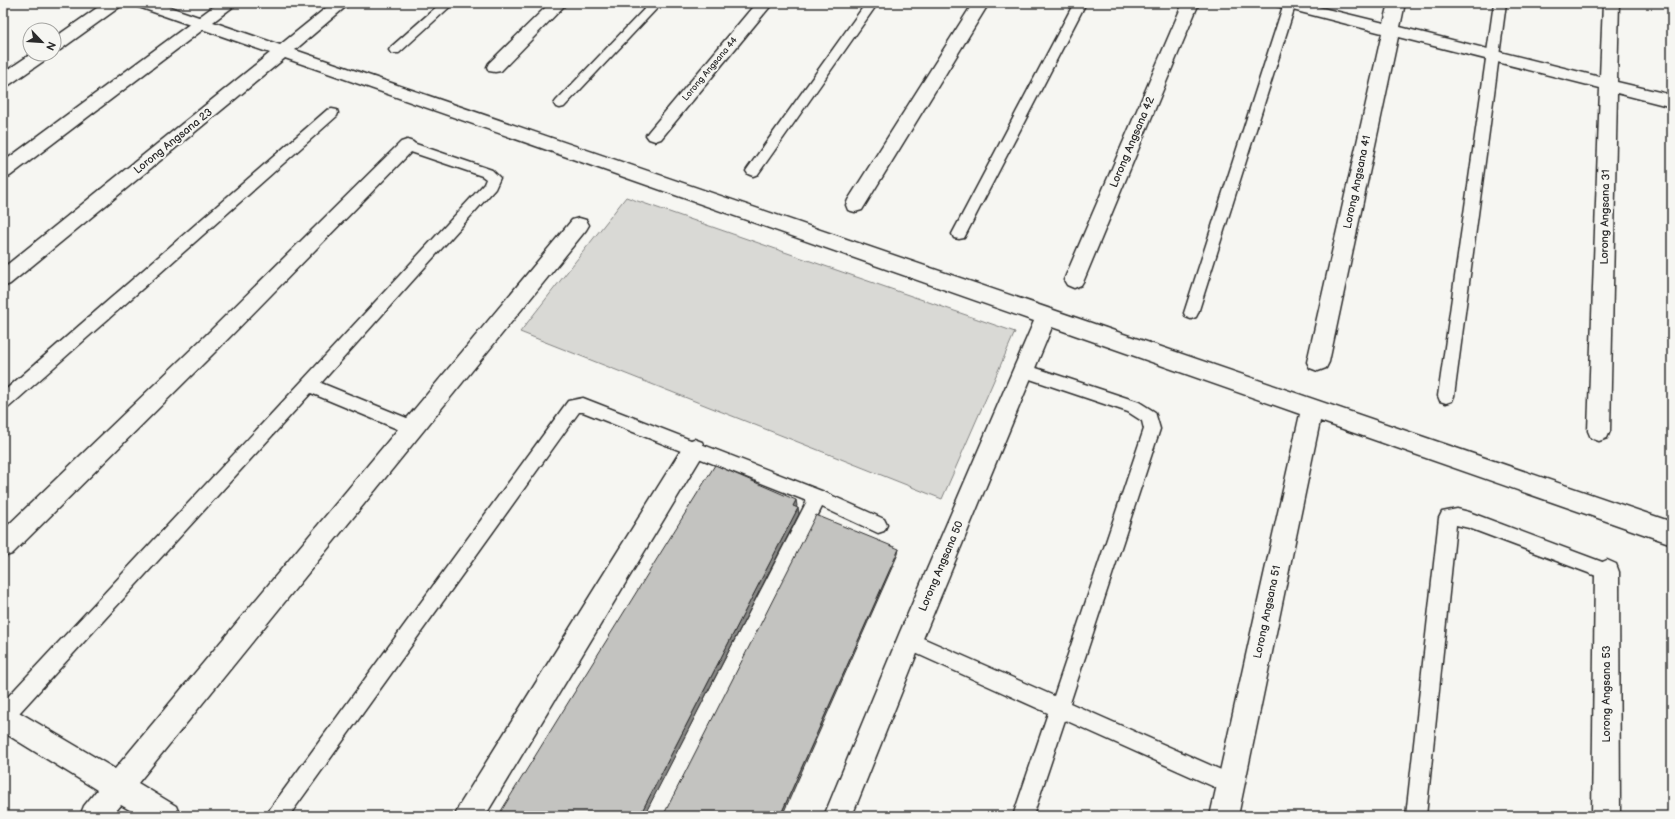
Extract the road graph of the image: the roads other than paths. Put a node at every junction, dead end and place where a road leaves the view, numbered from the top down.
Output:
1 (115, 3) edge
2 (142, 3) edge
3 (228, 3) edge
4 (342, 3) edge
5 (448, 3) edge
6 (559, 3) edge
7 (656, 3) edge
8 (764, 3) edge
9 (872, 3) edge
10 (981, 3) edge
11 (1080, 3) edge
12 (1191, 3) edge
13 (1397, 3) edge
14 (1500, 3) edge
15 (1611, 3) edge
16 (1287, 4) edge
17 (201, 24) junction
18 (1391, 30) junction
19 (62, 40) edge
20 (396, 50) dead end
21 (282, 52) junction
22 (1492, 56) junction
23 (30, 62) edge
24 (495, 67) dead end
25 (3, 81) edge
26 (1608, 85) junction
27 (1672, 101) edge
28 (560, 104) dead end
29 (332, 113) dead end
30 (656, 135) dead end
31 (407, 146) joint
32 (3, 171) edge
33 (753, 171) dead end
34 (855, 205) dead end
35 (579, 225) dead end
36 (959, 234) dead end
37 (3, 279) edge
38 (1074, 280) dead end
39 (1191, 312) dead end
40 (1046, 316) junction
41 (1318, 362) dead end
42 (1024, 370) junction
43 (309, 385) junction
44 (1446, 396) dead end
45 (3, 402) edge
46 (1312, 408) junction
47 (413, 428) junction
48 (1599, 431) dead end
49 (694, 449) junction
50 (818, 497) junction
51 (878, 525) dead end
52 (1672, 533) edge
53 (3, 546) edge
54 (1607, 572) joint
55 (909, 641) junction
56 (1058, 708) junction
57 (3, 717) edge
58 (1230, 784) junction
59 (118, 787) junction
60 (94, 816) edge
61 (166, 816) edge
62 (277, 816) edge
63 (469, 816) edge
64 (654, 816) edge
65 (838, 816) edge
66 (1023, 816) edge
67 (1224, 816) edge
68 (1416, 816) edge
69 (1606, 816) edge

1 - 19 street
2 - 17 street
3 - 17 street
4 - 21 street, Lorong Angsana 23
5 - 20 lane
6 - 24 street
7 - 28 lane
8 - 30 street, Lorong Angsana 44
9 - 33 lane
10 - 34 street
11 - 36 lane
12 - 38 street, Lorong Angsana 42
13 - 18 street, Lorong Angsana 41
14 - 22 lane
15 - 26 street, Lorong Angsana 31
16 - 18 street
16 - 39 lane
17 - 21 street
17 - 32 street
18 - 22 street
18 - 41 street, Lorong Angsana 41
21 - 37 street, Lorong Angsana 23
21 - 40 street
22 - 26 street
22 - 44 lane
23 - 25 street
26 - 27 street
26 - 48 street, Lorong Angsana 31
29 - 45 lane
31 - 43 lane
31 - 53 street
35 - 47 street
40 - 42 street, Lorong Angsana 50
40 - 46 street
42 - 55 street, Lorong Angsana 50
42 - 56 lane
43 - 47 lane
43 - 57 lane
46 - 52 street
46 - 58 street, Lorong Angsana 51
47 - 59 street
49 - 50 lane
49 - 62 lane
49 - 63 street
50 - 51 lane
50 - 64 lane
54 - 68 lane
54 - 69 street, Lorong Angsana 53
55 - 56 lane
55 - 65 street, Lorong Angsana 50
56 - 58 lane
56 - 66 lane
57 - 59 street
58 - 67 street, Lorong Angsana 51
59 - 60 street
59 - 61 street

